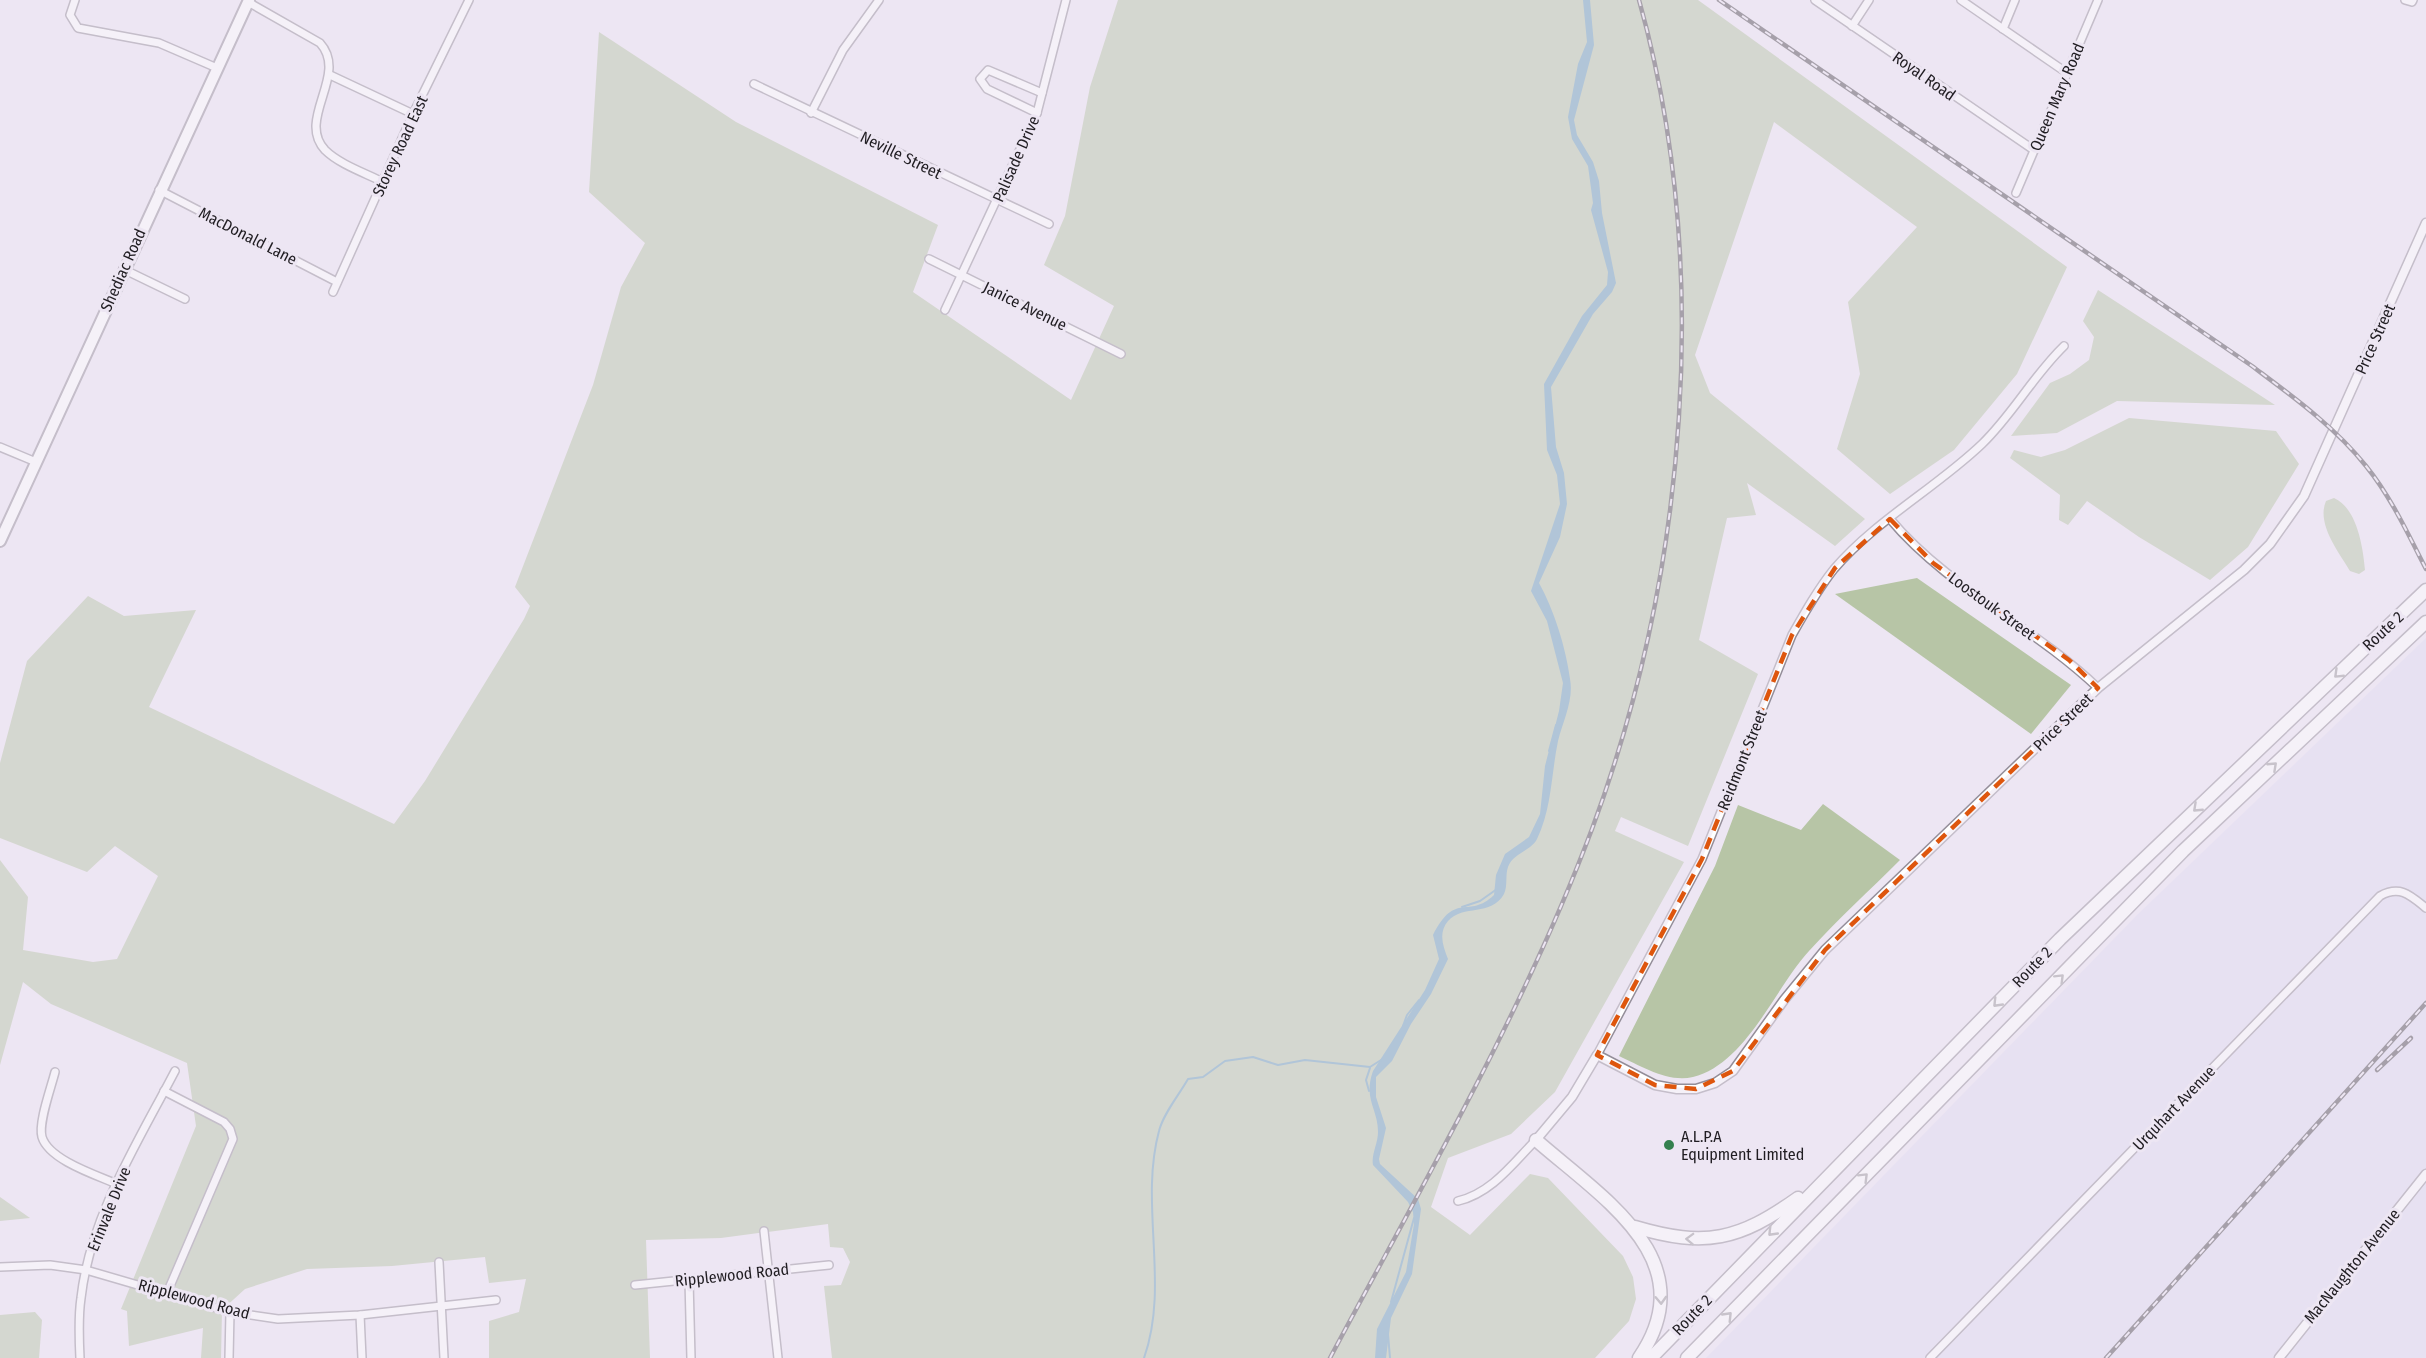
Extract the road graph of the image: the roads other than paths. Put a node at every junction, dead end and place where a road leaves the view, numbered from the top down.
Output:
1 (75, 0) edge
2 (469, 0) edge
3 (879, 0) edge
4 (1066, 0) edge
5 (1815, 0) edge
6 (1869, 0) edge
7 (1961, 0) edge
8 (2015, 0) edge
9 (2098, 0) edge
10 (2405, 0) edge
11 (2413, 0) edge
12 (248, 1) edge
13 (1852, 26) junction
14 (2003, 29) junction
15 (217, 68) junction
16 (2067, 73) junction
17 (330, 75) junction
18 (754, 84) dead end
19 (1042, 93) junction
20 (811, 113) junction
21 (1037, 113) junction
22 (413, 114) junction
23 (2034, 150) junction
24 (383, 182) junction
25 (159, 190) junction
26 (2016, 193) dead end
27 (998, 202) junction
28 (2426, 223) edge
29 (1049, 224) dead end
30 (929, 259) dead end
31 (123, 269) junction
32 (962, 275) junction
33 (337, 282) junction
34 (333, 292) dead end
35 (184, 299) dead end
36 (945, 310) dead end
37 (2064, 346) dead end
38 (1121, 354) dead end
39 (0, 447) edge
40 (36, 462) junction
41 (1890, 519) junction
42 (0, 540) edge
43 (2426, 590) edge
44 (2426, 622) edge
45 (2098, 688) junction
46 (2426, 908) edge
47 (1597, 1055) junction
48 (175, 1071) dead end
49 (55, 1072) dead end
50 (164, 1091) junction
51 (1536, 1140) junction
52 (1848, 1154) junction
53 (2426, 1174) edge
54 (117, 1185) junction
55 (1458, 1201) dead end
56 (1635, 1227) junction
57 (764, 1231) dead end
58 (439, 1262) dead end
59 (829, 1265) dead end
60 (0, 1267) edge
61 (86, 1270) junction
62 (769, 1271) junction
63 (689, 1280) junction
64 (635, 1285) dead end
65 (167, 1293) junction
66 (496, 1300) dead end
67 (443, 1305) junction
68 (230, 1312) junction
69 (360, 1315) junction
70 (80, 1358) edge
71 (229, 1358) edge
72 (362, 1358) edge
73 (444, 1358) edge
74 (691, 1358) edge
75 (778, 1358) edge
76 (1639, 1358) edge
77 (1651, 1358) edge
78 (1688, 1358) edge
79 (1930, 1358) edge
80 (2278, 1358) edge

1 - 15 street
2 - 22 street, Storey Road East
3 - 20 street
4 - 19 street, Palisade Drive
5 - 13 street, Royal Road
6 - 13 street
7 - 14 street
8 - 14 street
9 - 16 street, Queen Mary Road
10 - 11 street
12 - 15 main road, Shediac Road
12 - 17 street
13 - 23 street, Royal Road
14 - 16 street
15 - 25 main road, Shediac Road
16 - 23 street, Queen Mary Road
17 - 22 street
17 - 24 street
18 - 20 street, Neville Street
19 - 21 street, Palisade Drive
19 - 21 street
20 - 27 street, Neville Street
21 - 27 street, Palisade Drive
22 - 24 street, Storey Road East
23 - 26 street, Queen Mary Road
24 - 33 street, Storey Road East
25 - 31 main road, Shediac Road
25 - 33 street, MacDonald Lane
27 - 29 street, Neville Street
27 - 32 street, Palisade Drive
28 - 45 street, Price Street
30 - 32 street, Janice Avenue
31 - 35 street
31 - 40 main road, Shediac Road
32 - 36 street, Palisade Drive
32 - 38 street, Janice Avenue
33 - 34 street, Storey Road East
37 - 41 street, Reidmont Street
39 - 40 street
40 - 42 main road, Shediac Road
41 - 45 street, Loostouk Street
41 - 47 street, Reidmont Street
43 -> 52 highway, Route 2
78 -> 44 highway, Route 2
45 - 47 street, Price Street
46 - 79 street, Urquhart Avenue
47 - 51 street, Reidmont Street
48 - 50 street, Erinvale Drive
49 - 54 street
50 - 54 street, Erinvale Drive
50 - 65 street
51 - 55 street, Reidmont Street
51 - 56 highway
52 -> 56 highway
52 -> 77 highway, Route 2
53 - 80 street, MacNaughton Avenue
54 - 61 street, Erinvale Drive
56 -> 76 highway
57 - 62 street
58 - 67 street
59 - 62 street, Ripplewood Road
60 - 61 street, Ripplewood Road
61 - 65 street, Ripplewood Road
61 - 70 street, Erinvale Drive
62 - 63 street, Ripplewood Road
62 - 75 street
63 - 64 street, Ripplewood Road
63 - 74 street
65 - 68 street, Ripplewood Road
66 - 67 street, Ripplewood Road
67 - 69 street, Ripplewood Road
67 - 73 street
68 - 69 street, Ripplewood Road
68 - 71 street
69 - 72 street

